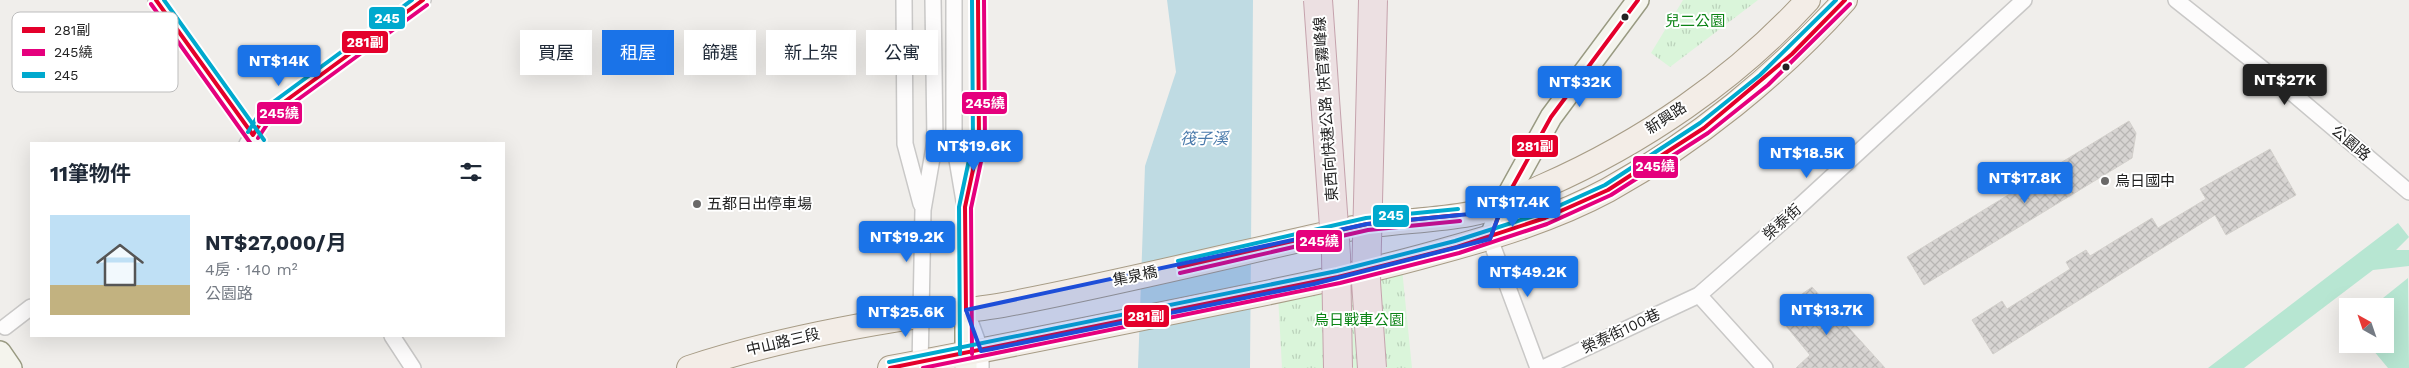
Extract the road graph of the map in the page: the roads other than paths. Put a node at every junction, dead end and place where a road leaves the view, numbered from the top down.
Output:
1 (156, 0) edge
2 (423, 0) edge
3 (904, 0) edge
4 (933, 0) edge
5 (954, 0) edge
6 (978, 0) edge
7 (1318, 0) edge
8 (1373, 0) edge
9 (1638, 0) edge
10 (1808, 0) edge
11 (1845, 0) edge
12 (2024, 0) edge
13 (2176, 0) edge
14 (164, 12) edge
15 (178, 32) edge
16 (253, 141) edge
17 (2409, 192) edge
18 (1503, 204) junction
19 (965, 207) junction
20 (923, 210) junction
21 (1490, 239) junction
22 (1351, 276) junction
23 (1699, 295) junction
24 (996, 306) joint
25 (30, 308) edge
26 (966, 310) junction
27 (922, 315) junction
28 (5, 327) dead end
29 (393, 337) edge
30 (0, 352) edge
31 (978, 358) edge
32 (921, 366) edge
33 (11, 368) edge
34 (413, 368) edge
35 (689, 368) edge
36 (890, 368) edge
37 (1338, 368) edge
38 (1346, 368) edge
39 (1365, 368) edge
40 (1372, 368) edge
41 (1538, 368) edge
42 (1543, 368) edge
43 (1765, 368) edge

1 - 14 street
2 - 16 street
3 - 20 street
4 - 20 street
5 - 19 street
6 - 19 street
7 - 37 highway, 東西向快速公路 快官霧峰線, bridge
8 - 40 highway, bridge
9 - 18 street
10 - 18 main road, 新興路
11 - 21 main road, 新興路
12 - 23 street, 榮泰街
13 - 17 street, 公園路
15 - 16 street
18 - 21 street
18 - 24 main road, 集泉橋
19 - 26 street
20 - 27 street
21 - 22 main road
21 - 41 street
22 - 31 main road
22 - 38 street
22 - 39 street
23 - 42 street, 榮泰街100巷
23 - 43 street
24 - 26 main road, 中山路三段
25 - 28 street
26 - 27 main road, 中山路三段
26 - 31 street
27 - 32 street
27 - 35 main road, 中山路三段
29 - 34 street
30 - 33 street
31 - 32 main road
32 - 36 main road

